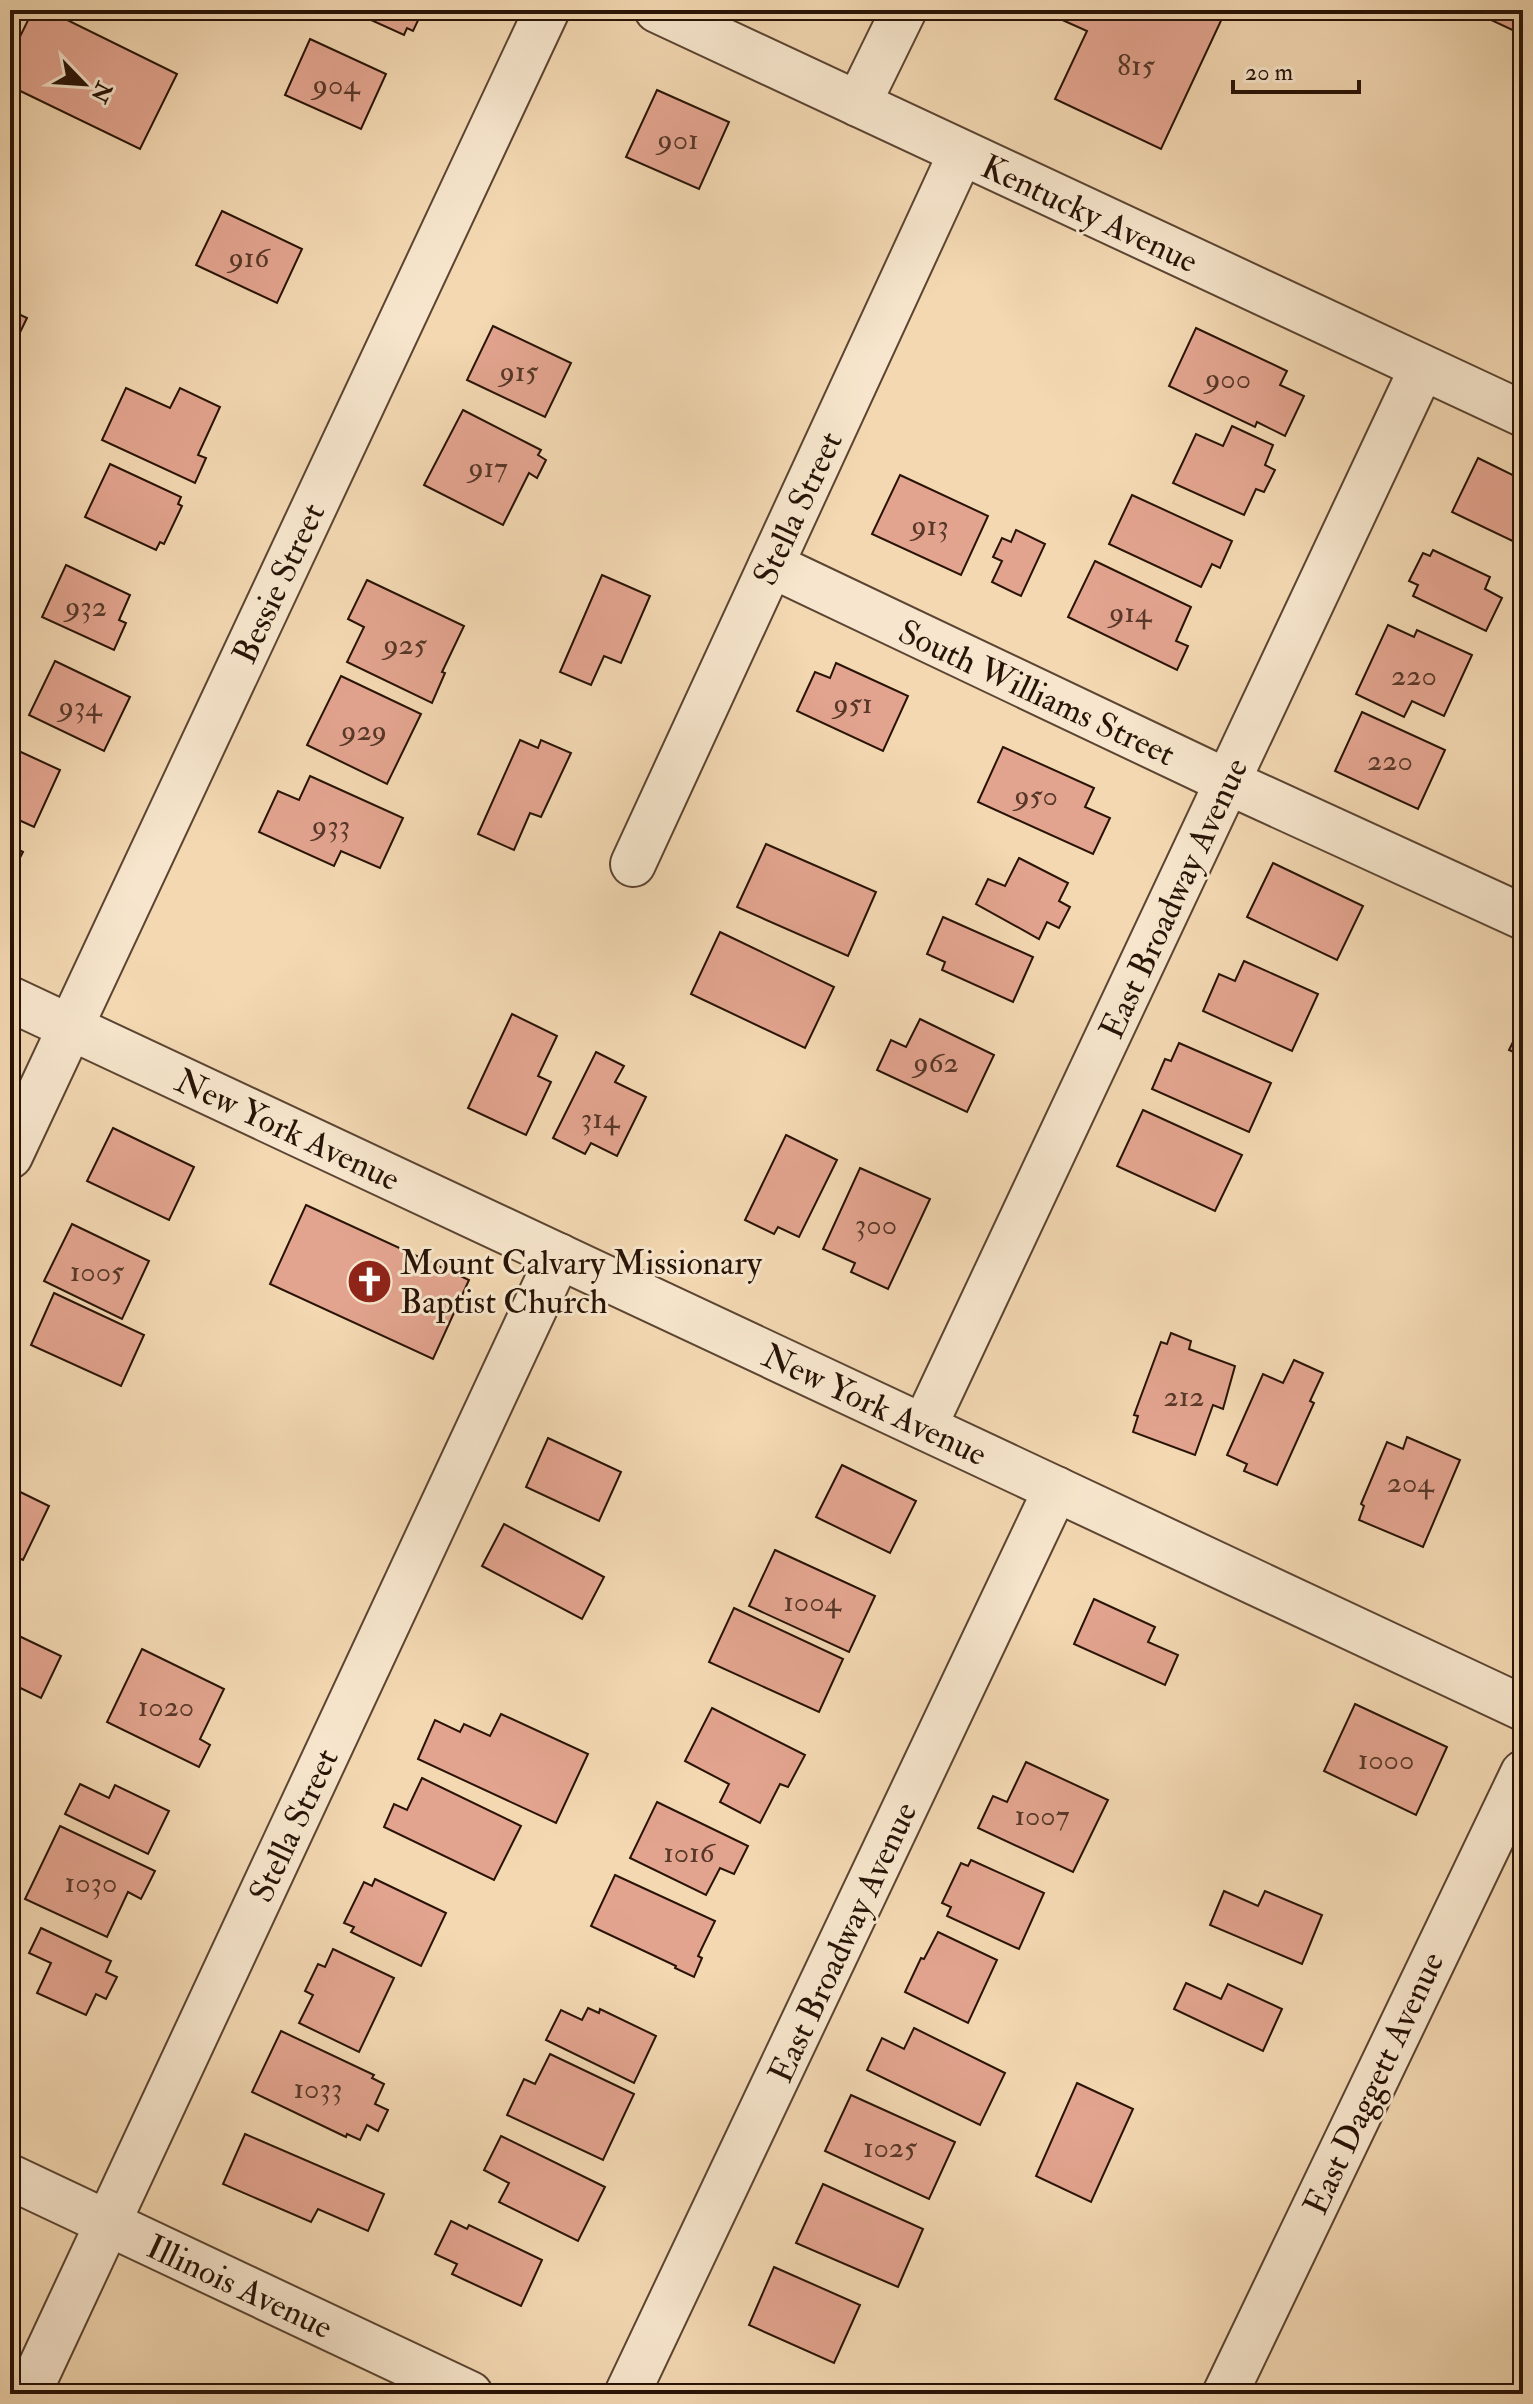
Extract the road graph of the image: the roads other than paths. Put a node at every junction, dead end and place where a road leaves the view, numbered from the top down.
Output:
1 (547, 10) edge
2 (657, 10) edge
3 (904, 10) edge
4 (858, 104) junction
5 (961, 153) junction
6 (1422, 368) junction
7 (1523, 414) edge
8 (771, 565) junction
9 (1228, 782) junction
10 (633, 864) dead end
11 (1523, 917) edge
12 (10, 999) edge
13 (71, 1027) junction
14 (10, 1156) edge
15 (559, 1256) junction
16 (924, 1427) junction
17 (1056, 1489) junction
18 (1523, 1708) edge
19 (1523, 1773) edge
20 (10, 2177) edge
21 (107, 2223) junction
22 (28, 2394) edge
23 (470, 2394) edge
24 (627, 2394) edge
25 (1225, 2394) edge

1 - 13 street, Bessie Street
2 - 4 street, Kentucky Avenue
3 - 4 street
4 - 5 street, Kentucky Avenue
5 - 6 street, Kentucky Avenue
5 - 8 street, Stella Street
6 - 7 street, Kentucky Avenue
6 - 9 street, East Broadway Avenue
8 - 9 street, South Williams Street
8 - 10 street, Stella Street
9 - 11 street, South Williams Street
9 - 16 street, East Broadway Avenue
12 - 13 street, New York Avenue
13 - 14 street, Bessie Street
13 - 15 street, New York Avenue
15 - 16 street, New York Avenue
15 - 21 street, Stella Street
16 - 17 street, New York Avenue
17 - 18 street, New York Avenue
17 - 24 street, East Broadway Avenue
19 - 25 street, East Daggett Avenue
20 - 21 street, Illinois Avenue
21 - 22 street, Stella Street
21 - 23 street, Illinois Avenue

